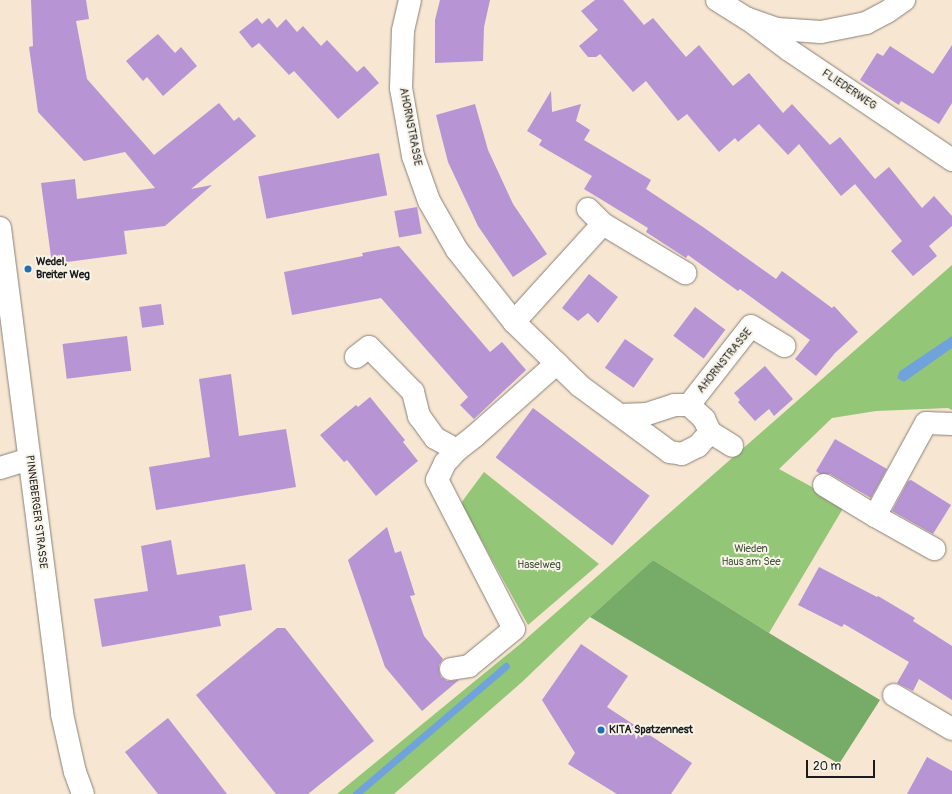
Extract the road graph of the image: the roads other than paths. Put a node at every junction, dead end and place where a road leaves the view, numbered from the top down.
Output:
1 (410, 0) edge
2 (717, 0) edge
3 (904, 0) edge
4 (748, 19) junction
5 (952, 160) edge
6 (588, 209) dead end
7 (603, 224) junction
8 (0, 228) edge
9 (685, 273) dead end
10 (514, 322) junction
11 (784, 346) dead end
12 (356, 357) dead end
13 (557, 362) junction
14 (689, 405) junction
15 (620, 415) junction
16 (952, 424) edge
17 (710, 432) junction
18 (732, 446) dead end
19 (457, 450) junction
20 (29, 459) junction
21 (0, 468) edge
22 (824, 485) dead end
23 (875, 516) junction
24 (934, 549) dead end
25 (452, 670) dead end
26 (894, 694) dead end
27 (952, 729) edge
28 (83, 794) edge

1 - 10 street, AHORNSTRASSE
2 - 4 street
3 - 4 street
4 - 5 street, FLIEDERWEG
6 - 7 street
7 - 9 street
7 - 10 street
8 - 20 street, PINNEBERGER STRASSE
10 - 13 street, AHORNSTRASSE
11 - 14 street, AHORNSTRASSE
12 - 19 street
13 - 15 street, AHORNSTRASSE
13 - 19 street
14 - 15 street
14 - 17 street
15 - 17 street, AHORNSTRASSE
16 - 23 street
17 - 18 street
19 - 25 street
20 - 21 street
20 - 28 street, PINNEBERGER STRASSE
22 - 23 street
23 - 24 street
26 - 27 street

